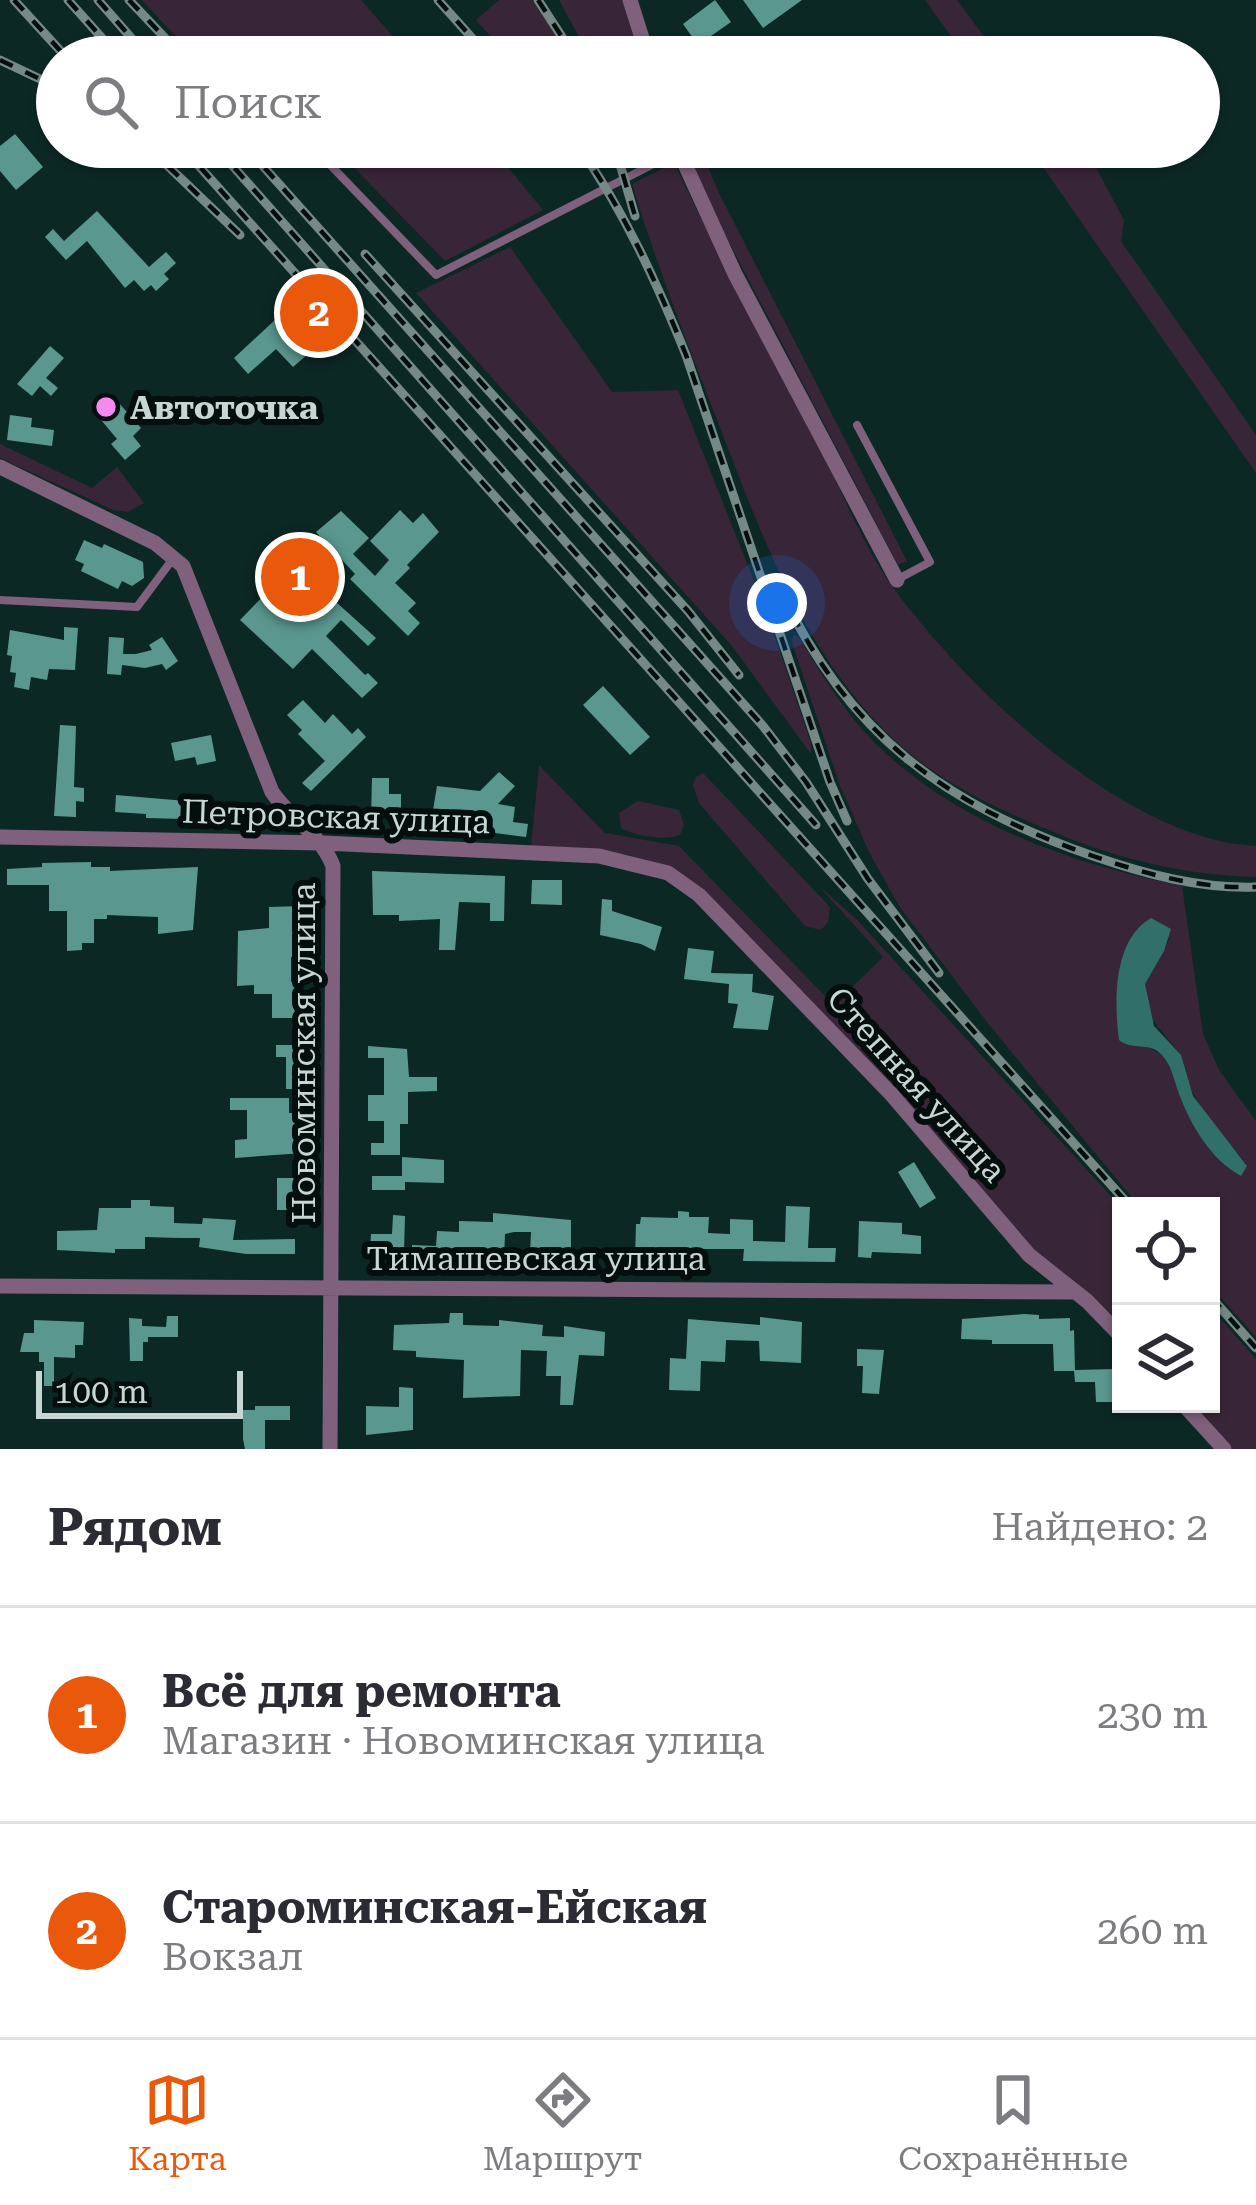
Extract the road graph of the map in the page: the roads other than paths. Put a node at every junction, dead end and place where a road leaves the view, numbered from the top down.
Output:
1 (630, 0) edge
2 (641, 36) edge
3 (334, 168) edge
4 (641, 168) edge
5 (686, 168) edge
6 (857, 425) dead end
7 (0, 467) edge
8 (174, 557) junction
9 (897, 580) joint
10 (0, 600) edge
11 (0, 837) edge
12 (322, 843) junction
13 (668, 873) joint
14 (0, 1286) edge
15 (331, 1286) junction
16 (1072, 1292) junction
17 (1112, 1328) edge
18 (1191, 1413) edge
19 (331, 1449) edge
20 (1224, 1449) edge

1 - 2 street
3 - 4 lane
5 - 9 street
6 - 9 lane
7 - 8 street
8 - 10 lane
8 - 12 street, Новоминская улица
11 - 12 street, Петровская улица
12 - 13 street, Петровская улица
12 - 15 street, Новоминская улица
13 - 16 street, Степная улица
14 - 15 street, Тимашевская улица
15 - 16 street, Тимашевская улица
15 - 19 street, Новоминская улица
16 - 17 street, Степная улица
18 - 20 street

